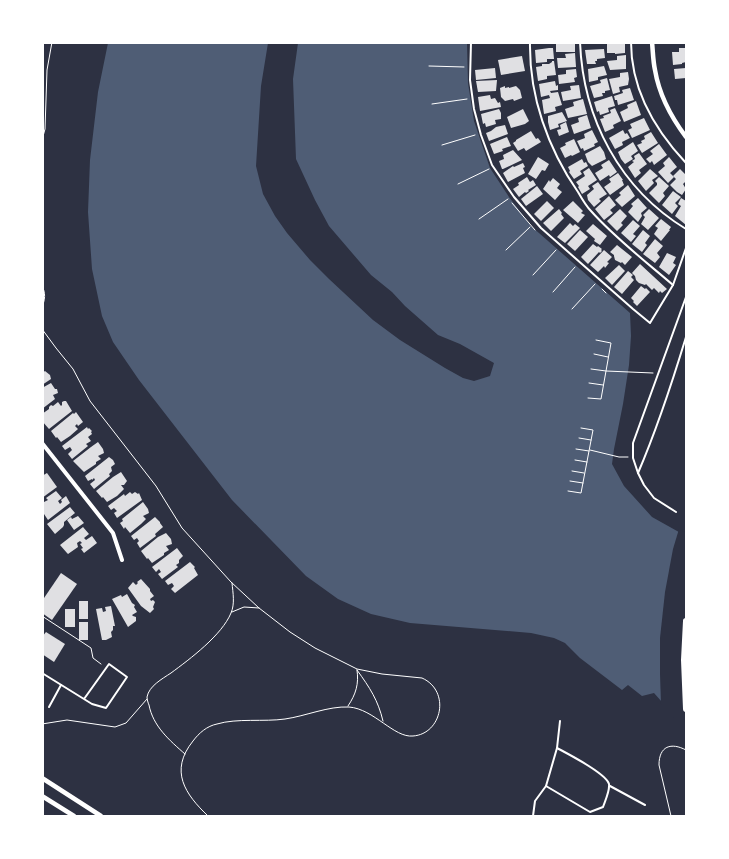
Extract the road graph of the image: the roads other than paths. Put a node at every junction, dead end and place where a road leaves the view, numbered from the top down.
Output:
1 (471, 42) edge
2 (530, 42) edge
3 (580, 42) edge
4 (631, 42) edge
5 (652, 42) edge
6 (686, 137) edge
7 (686, 163) edge
8 (686, 229) edge
9 (686, 248) edge
10 (673, 285) junction
11 (686, 297) edge
12 (686, 337) edge
13 (42, 443) edge
14 (638, 473) junction
15 (676, 512) dead end
16 (122, 560) dead end
17 (686, 621) edge
18 (42, 673) edge
19 (61, 685) junction
20 (84, 699) junction
21 (49, 707) dead end
22 (686, 709) edge
23 (560, 721) dead end
24 (557, 748) junction
25 (42, 778) edge
26 (546, 786) junction
27 (610, 786) junction
28 (45, 797) edge
29 (42, 804) edge
30 (646, 805) dead end
31 (74, 816) edge
32 (101, 816) edge
33 (533, 816) edge

1 - 10 lane
2 - 10 lane
3 - 8 lane
4 - 7 lane
5 - 6 street
9 - 10 lane
11 - 14 lane
12 - 14 lane
13 - 16 street
14 - 15 lane
17 - 22 highway
18 - 19 lane
19 - 20 lane
19 - 21 lane
20 - 20 lane
23 - 24 lane
24 - 26 lane
24 - 27 lane
25 - 32 street
26 - 27 lane
26 - 33 lane
27 - 30 lane
28 - 29 lane
28 - 31 street

